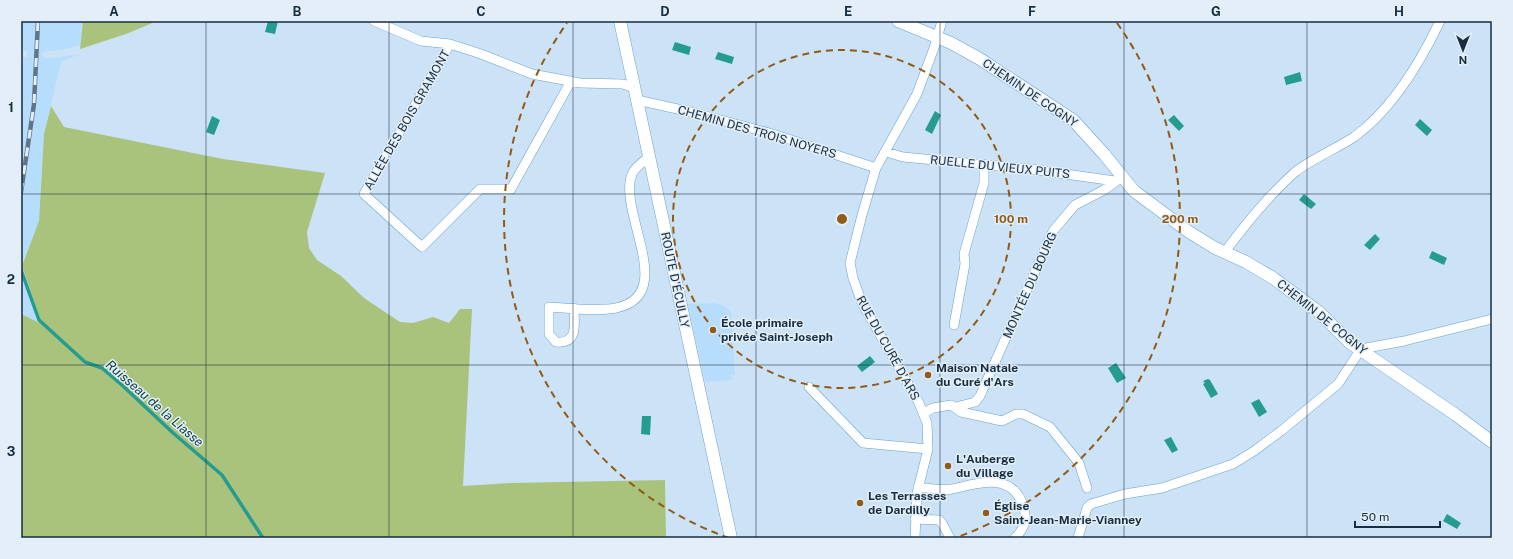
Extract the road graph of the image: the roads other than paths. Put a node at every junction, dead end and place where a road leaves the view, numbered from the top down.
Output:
1 (374, 21) edge
2 (620, 21) edge
3 (898, 21) edge
4 (942, 21) edge
5 (1440, 21) edge
6 (937, 36) junction
7 (450, 44) junction
8 (571, 82) junction
9 (634, 88) junction
10 (637, 100) junction
11 (886, 152) junction
12 (649, 157) junction
13 (984, 164) junction
14 (876, 168) junction
15 (1118, 179) junction
16 (1224, 253) junction
17 (574, 308) dead end
18 (1492, 319) edge
19 (954, 325) dead end
20 (1361, 349) junction
21 (809, 387) dead end
22 (956, 407) junction
23 (924, 413) junction
24 (1492, 442) edge
25 (928, 449) junction
26 (918, 487) junction
27 (1087, 488) dead end
28 (915, 519) junction
29 (731, 538) edge
30 (915, 538) edge
31 (950, 538) edge
32 (1015, 538) edge
33 (1078, 538) edge

1 - 7 street
2 - 9 street, ROUTE D'ÉCULLY
3 - 6 street, CHEMIN DE COGNY
4 - 6 street, RUE DU CURÉ D'ARS
5 - 16 street
6 - 11 street, RUE DU CURÉ D'ARS
6 - 15 street, CHEMIN DE COGNY
7 - 8 street
7 - 8 street, ALLÉE DES BOIS GRAMONT
8 - 9 street
9 - 10 street, ROUTE D'ÉCULLY
10 - 12 street, ROUTE D'ÉCULLY
10 - 14 street, CHEMIN DES TROIS NOYERS
11 - 13 street, RUELLE DU VIEUX PUITS
11 - 14 street, RUE DU CURÉ D'ARS
12 - 17 street
12 - 29 street, ROUTE D'ÉCULLY
13 - 15 street, RUELLE DU VIEUX PUITS
13 - 19 street
14 - 23 street, RUE DU CURÉ D'ARS
15 - 16 street, CHEMIN DE COGNY
15 - 22 street, MONTÉE DU BOURG
16 - 20 street, CHEMIN DE COGNY
18 - 20 street
20 - 24 street, CHEMIN DE COGNY
20 - 33 street
21 - 25 street
22 - 23 street
22 - 27 street
23 - 25 street, RUE DU CURÉ D'ARS
25 - 26 street, RUE DU CURÉ D'ARS
26 - 28 street, RUE DU CURÉ D'ARS
26 - 32 street
28 - 30 street, RUE DU CURÉ D'ARS
28 - 31 street

